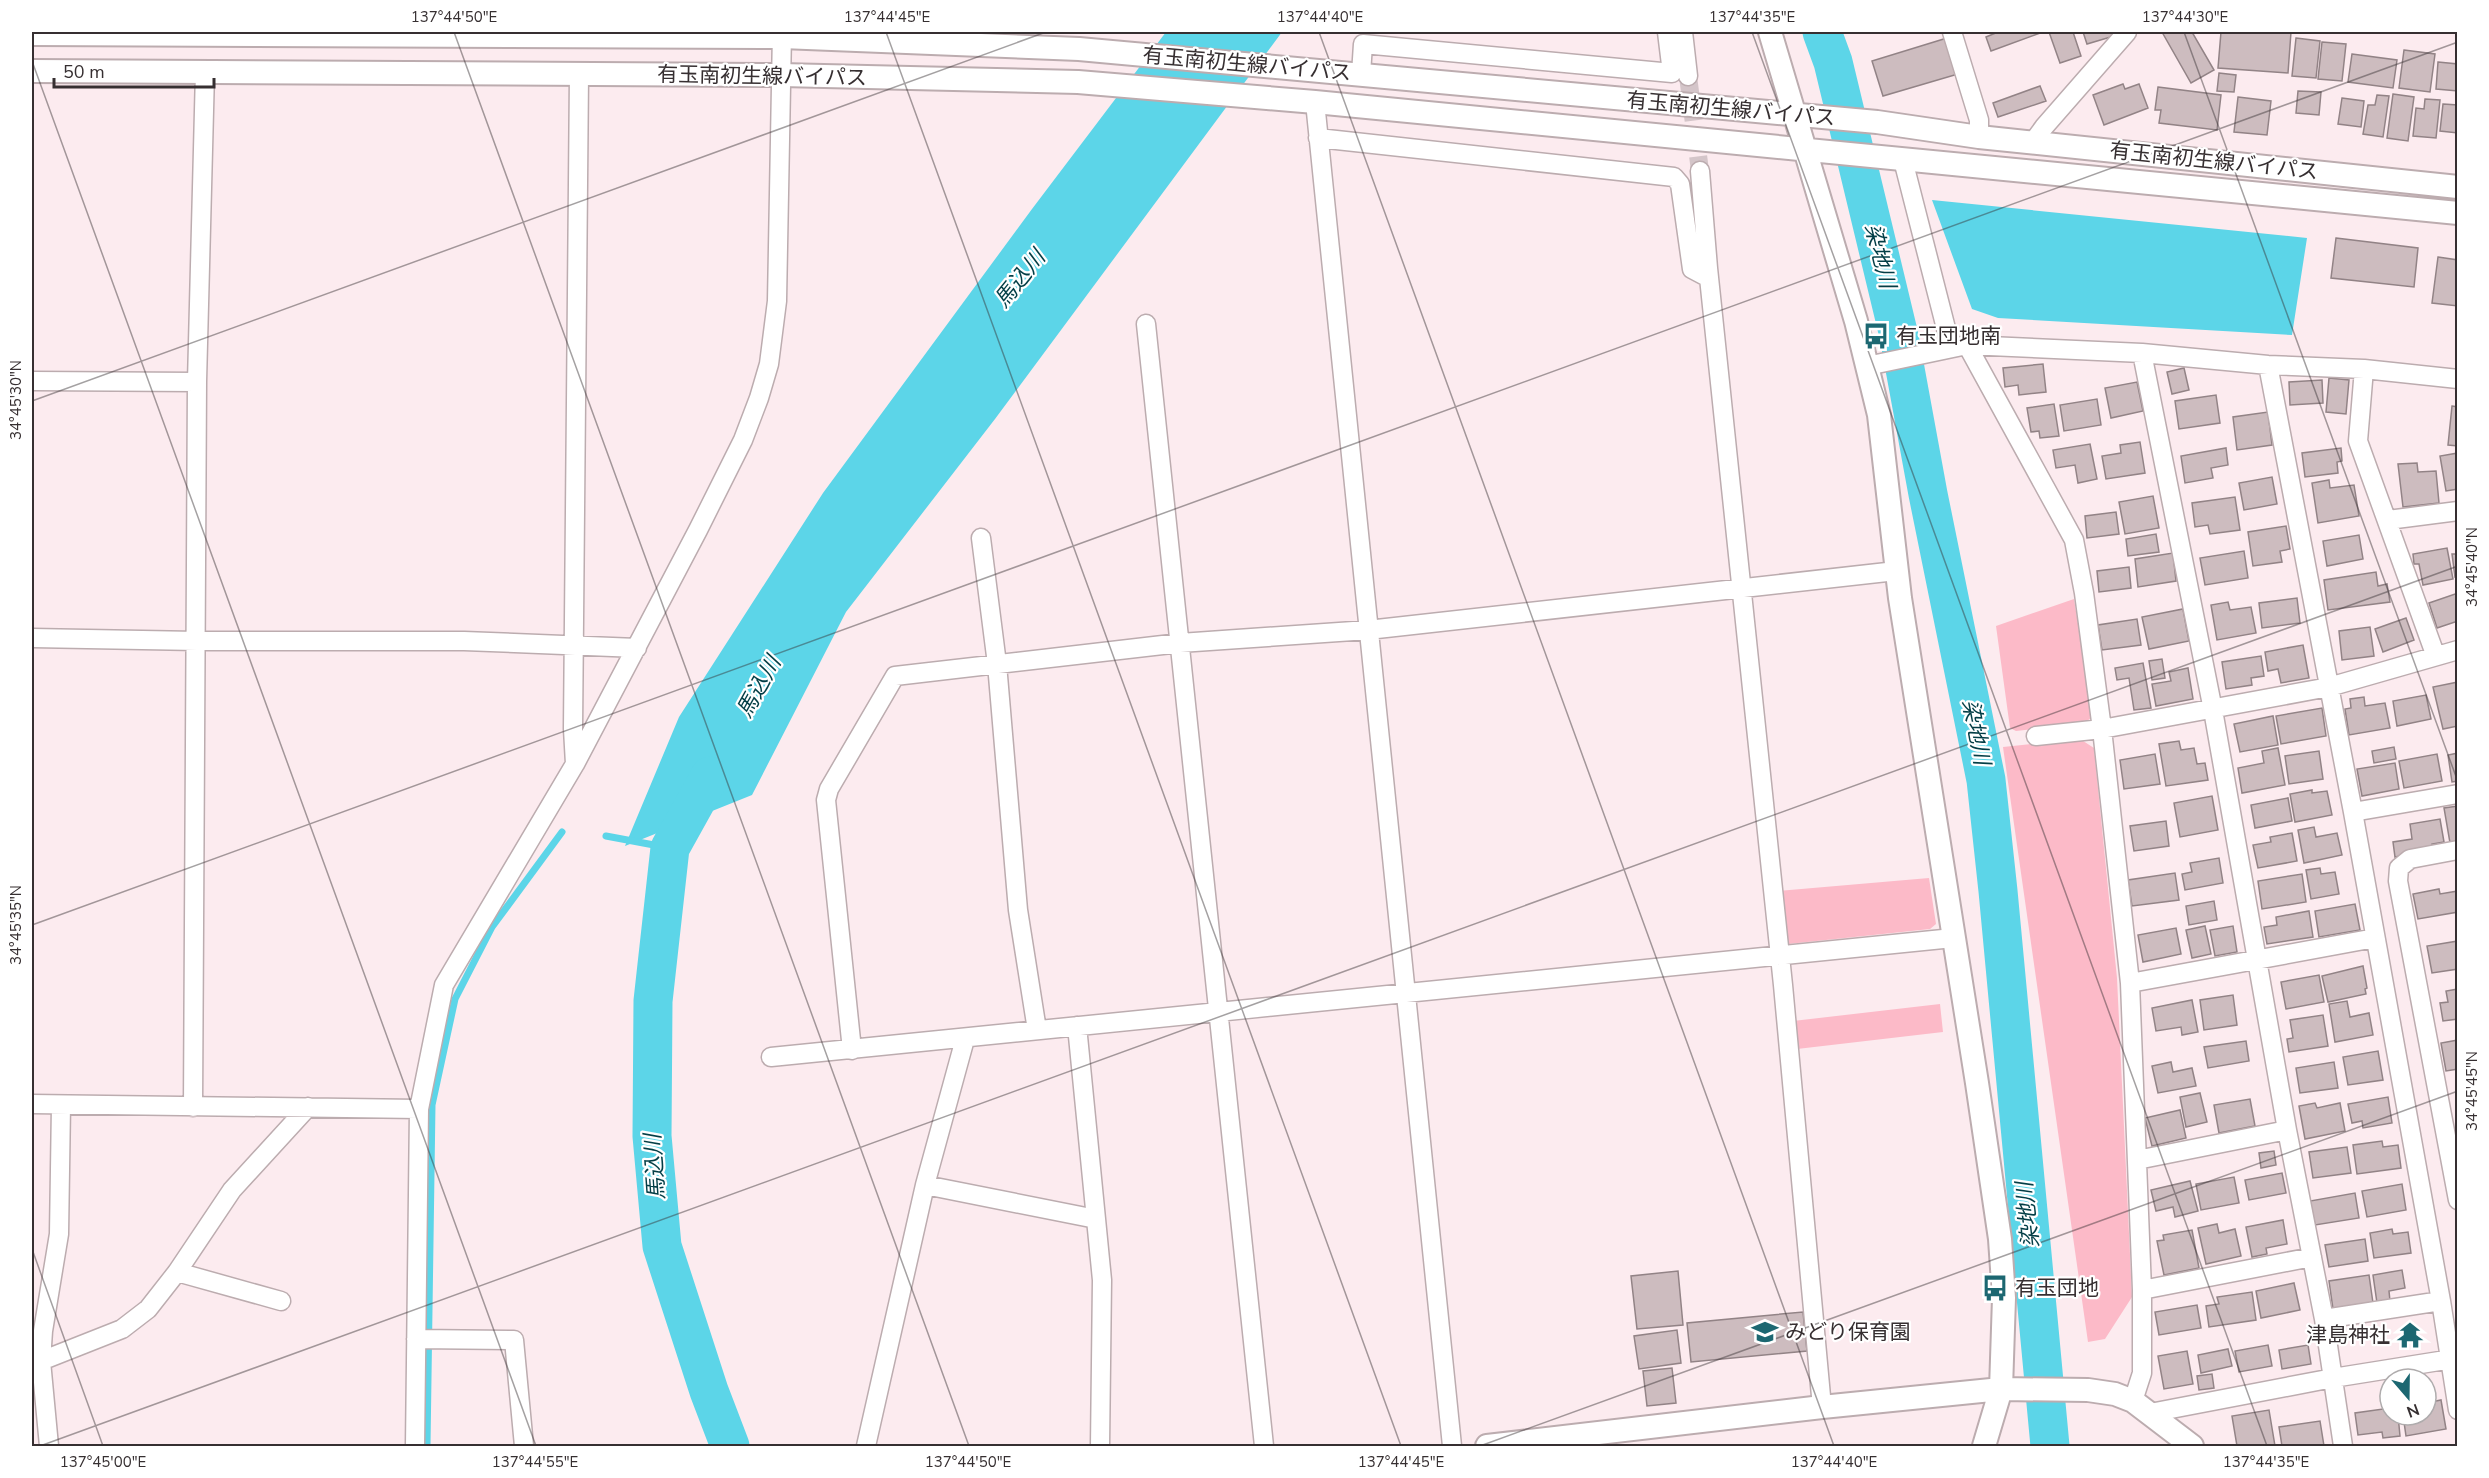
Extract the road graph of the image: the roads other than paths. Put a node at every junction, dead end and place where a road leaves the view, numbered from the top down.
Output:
1 (1667, 32) edge
2 (1683, 32) edge
3 (1770, 32) edge
4 (1952, 32) edge
5 (2126, 32) edge
6 (204, 33) edge
7 (577, 33) edge
8 (32, 34) edge
9 (782, 34) edge
10 (875, 36) edge
11 (32, 71) edge
12 (205, 72) junction
13 (579, 74) junction
14 (1361, 74) junction
15 (781, 75) junction
16 (1688, 75) tunnel mouth
17 (1315, 102) junction
18 (1802, 116) junction
19 (1980, 137) junction
20 (1318, 138) junction
21 (2033, 142) junction
22 (1813, 152) junction
23 (1895, 159) junction
24 (1700, 171) tunnel mouth
25 (2457, 187) edge
26 (2457, 213) edge
27 (1709, 278) junction
28 (1146, 324) dead end
29 (1959, 347) junction
30 (2142, 353) junction
31 (1871, 365) junction
32 (2268, 365) junction
33 (2364, 369) junction
34 (2457, 379) edge
35 (32, 381) edge
36 (197, 382) junction
37 (2457, 511) edge
38 (2388, 520) junction
39 (981, 538) dead end
40 (1896, 571) junction
41 (1742, 587) junction
42 (1368, 630) junction
43 (32, 638) edge
44 (197, 641) junction
45 (1180, 643) junction
46 (574, 644) junction
47 (637, 648) junction
48 (2457, 650) edge
49 (2435, 654) junction
50 (997, 664) junction
51 (2329, 687) junction
52 (2213, 710) junction
53 (2102, 729) junction
54 (2036, 736) dead end
55 (575, 764) junction
56 (2457, 794) edge
57 (2353, 812) junction
58 (2457, 850) edge
59 (1953, 938) junction
60 (2374, 938) junction
61 (1779, 956) junction
62 (2257, 961) junction
63 (2130, 983) junction
64 (1406, 993) junction
65 (1218, 1011) junction
66 (1077, 1026) junction
67 (1037, 1030) junction
68 (965, 1039) junction
69 (852, 1050) junction
70 (771, 1057) dead end
71 (32, 1104) edge
72 (61, 1105) junction
73 (193, 1107) junction
74 (308, 1107) junction
75 (419, 1109) junction
76 (2287, 1130) junction
77 (2137, 1161) junction
78 (926, 1185) junction
79 (2457, 1200) edge
80 (1096, 1219) junction
81 (2312, 1257) junction
82 (177, 1272) junction
83 (2142, 1290) junction
84 (2441, 1300) junction
85 (281, 1301) dead end
86 (2324, 1319) junction
87 (417, 1339) junction
88 (2454, 1359) edge
89 (41, 1361) junction
90 (2333, 1378) junction
91 (2001, 1389) junction
92 (1822, 1407) junction
93 (2142, 1407) junction
94 (2457, 1410) edge
95 (1584, 1441) edge
96 (49, 1446) edge
97 (416, 1446) edge
98 (524, 1446) edge
99 (866, 1446) edge
100 (1100, 1446) edge
101 (1264, 1446) edge
102 (1452, 1446) edge
103 (1487, 1446) edge
104 (1984, 1446) edge
105 (2192, 1446) edge
106 (2343, 1446) edge

1 - 14 street
2 - 16 street
3 - 18 street
4 - 19 street
5 - 21 street
6 - 7 street, 有玉南初生線バイパス
6 - 8 street, 有玉南初生線バイパス
7 - 9 street, 有玉南初生線バイパス
9 - 10 street, 有玉南初生線バイパス
9 - 15 street
10 - 14 street, 有玉南初生線バイパス
11 - 12 street, 有玉南初生線バイパス
12 - 13 street, 有玉南初生線バイパス
12 - 36 street
13 - 15 street, 有玉南初生線バイパス
13 - 46 street
14 - 18 street, 有玉南初生線バイパス
15 - 17 street, 有玉南初生線バイパス
15 - 47 street
17 - 20 street
17 - 22 street, 有玉南初生線バイパス
18 - 19 street, 有玉南初生線バイパス
18 - 22 street
19 - 21 street, 有玉南初生線バイパス
20 - 27 street
20 - 42 street
21 - 25 street, 有玉南初生線バイパス
22 - 23 street, 有玉南初生線バイパス
22 - 31 street
23 - 26 street, 有玉南初生線バイパス
23 - 29 street
24 - 27 street
27 - 41 street
28 - 45 street
29 - 30 street
29 - 31 street
29 - 53 street
30 - 32 street
30 - 52 street
31 - 40 street
32 - 33 street
32 - 51 street
33 - 34 street
33 - 38 street
35 - 36 street
36 - 44 street
37 - 38 street
38 - 49 street
39 - 50 street
40 - 41 street
40 - 59 street
41 - 42 street
41 - 61 street
42 - 45 street
42 - 64 street
43 - 44 street
44 - 46 street
44 - 73 street
45 - 50 street
45 - 65 street
46 - 47 street
46 - 55 street
47 - 55 street
48 - 49 street
49 - 51 street
50 - 67 street
50 - 69 street
51 - 52 street
51 - 57 street
52 - 53 street
52 - 62 street
53 - 54 street
53 - 63 street
55 - 75 street
56 - 57 street
57 - 60 street
58 - 79 street
59 - 61 street
59 - 91 street
60 - 62 street
60 - 84 street
61 - 64 street
61 - 92 street
62 - 63 street
62 - 76 street
63 - 77 street
64 - 65 street
64 - 102 street
65 - 66 street
65 - 101 street
66 - 67 street
66 - 80 street
67 - 68 street
68 - 69 street
68 - 78 street
69 - 70 street
71 - 72 street
72 - 73 street
72 - 89 street
73 - 74 street
74 - 75 street
74 - 82 street
75 - 87 street
76 - 77 street
76 - 81 street
77 - 83 street
78 - 80 street
78 - 99 street
80 - 100 street
81 - 83 street
81 - 86 street
82 - 85 street
82 - 89 street
83 - 93 street
84 - 86 street
84 - 88 street
86 - 90 street
87 - 97 street
87 - 98 street
88 - 90 street
88 - 94 street
89 - 96 street
90 - 93 street
90 - 106 street
91 - 92 street
91 - 93 street
91 - 104 street
92 - 95 street
93 - 105 street
95 - 103 street

